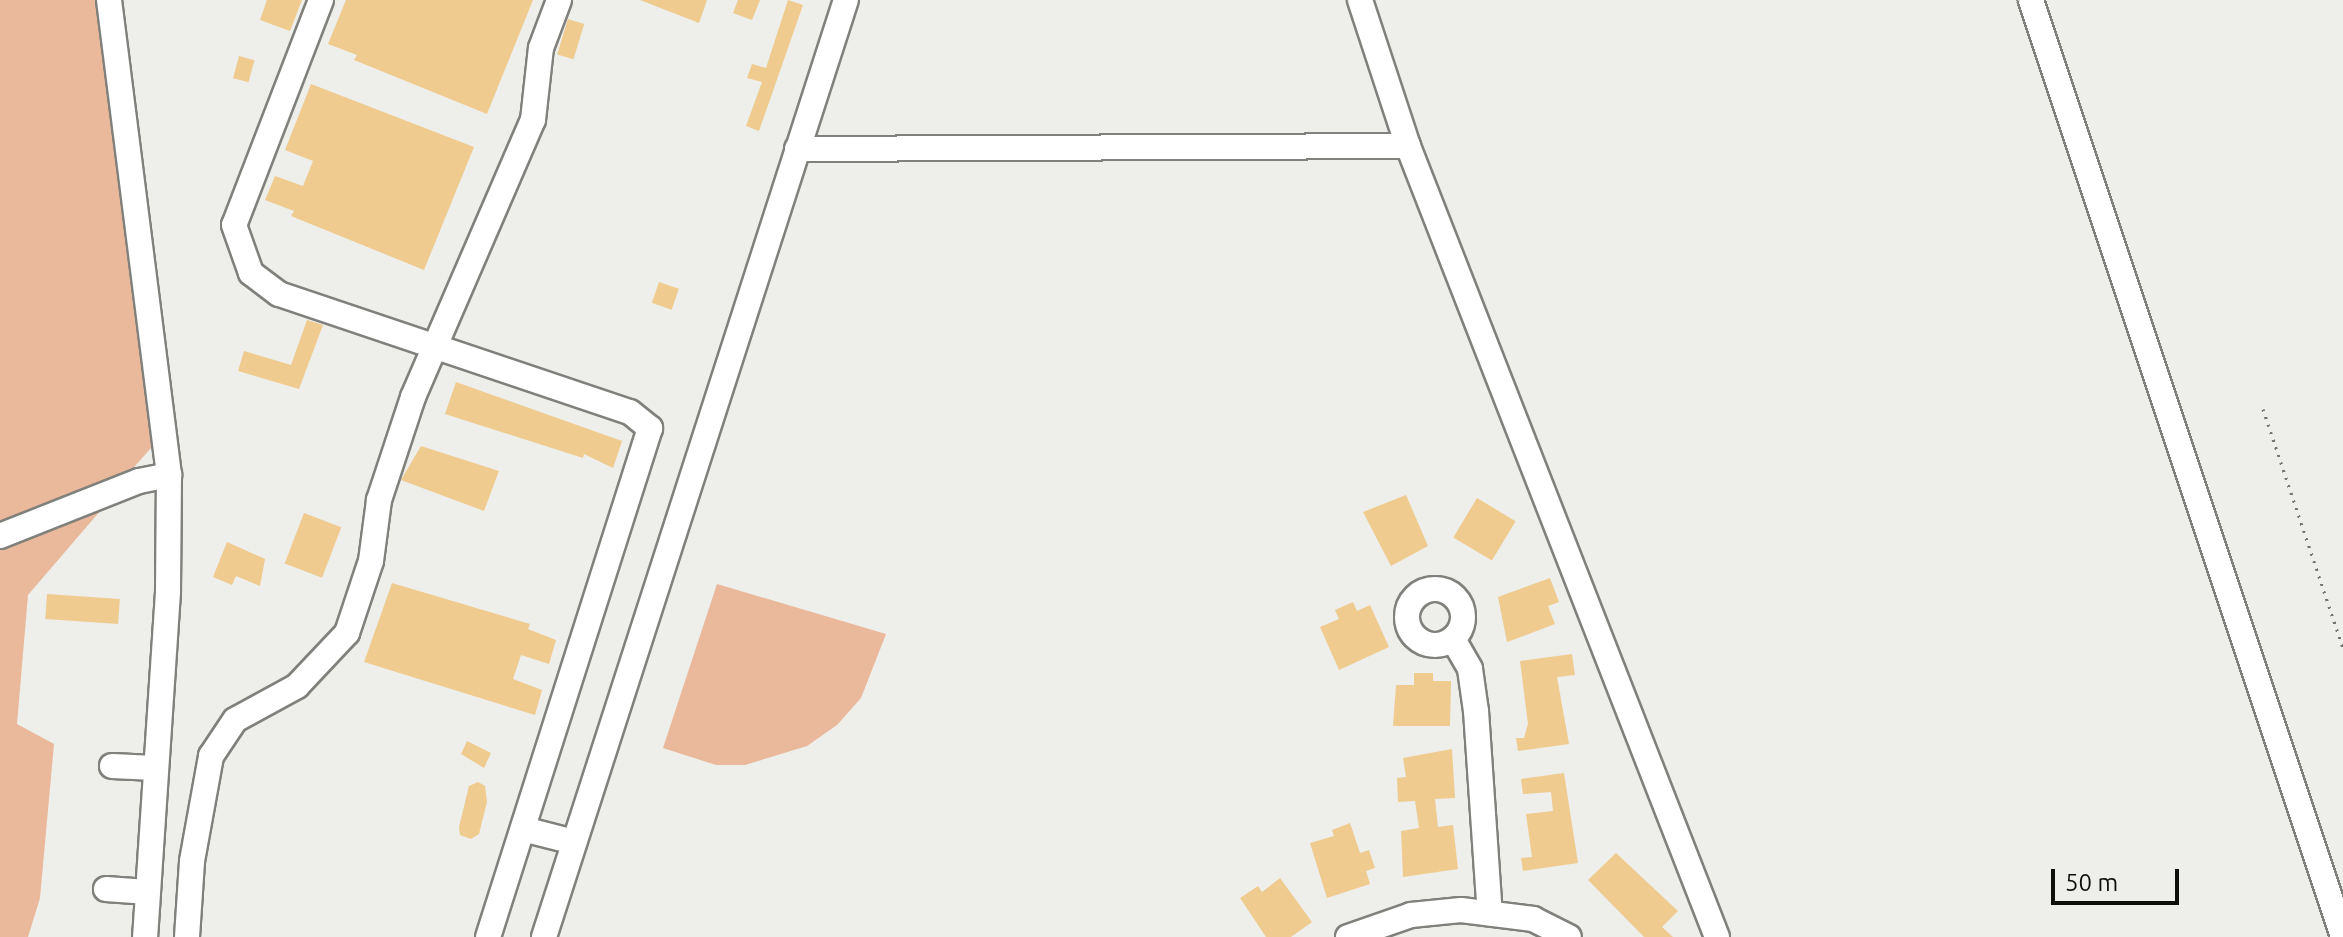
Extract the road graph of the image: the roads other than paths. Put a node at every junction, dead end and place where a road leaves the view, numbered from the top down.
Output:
1 (109, 0) edge
2 (321, 0) edge
3 (559, 0) edge
4 (1360, 0) edge
5 (2031, 0) edge
6 (841, 2) edge
7 (1408, 146) junction
8 (797, 149) junction
9 (437, 348) junction
10 (169, 475) junction
11 (0, 536) edge
12 (1453, 639) dead end
13 (112, 766) dead end
14 (155, 768) junction
15 (523, 829) junction
16 (574, 842) junction
17 (106, 889) dead end
18 (148, 892) junction
19 (1490, 914) junction
20 (145, 937) edge
21 (187, 937) edge
22 (488, 937) edge
23 (544, 937) edge
24 (1348, 937) edge
25 (1569, 937) edge
26 (1717, 937) edge
27 (2343, 937) edge

1 - 10 street
2 - 9 street
3 - 9 street
4 - 7 street
5 - 27 street
6 - 8 street
7 - 8 street
7 - 26 street
8 - 16 street
9 - 15 street
9 - 21 street
10 - 11 street
10 - 14 street
12 - 19 street
13 - 14 street
14 - 18 street
15 - 16 street
15 - 22 street
16 - 23 street
17 - 18 street
18 - 20 street
19 - 24 street
19 - 25 street

